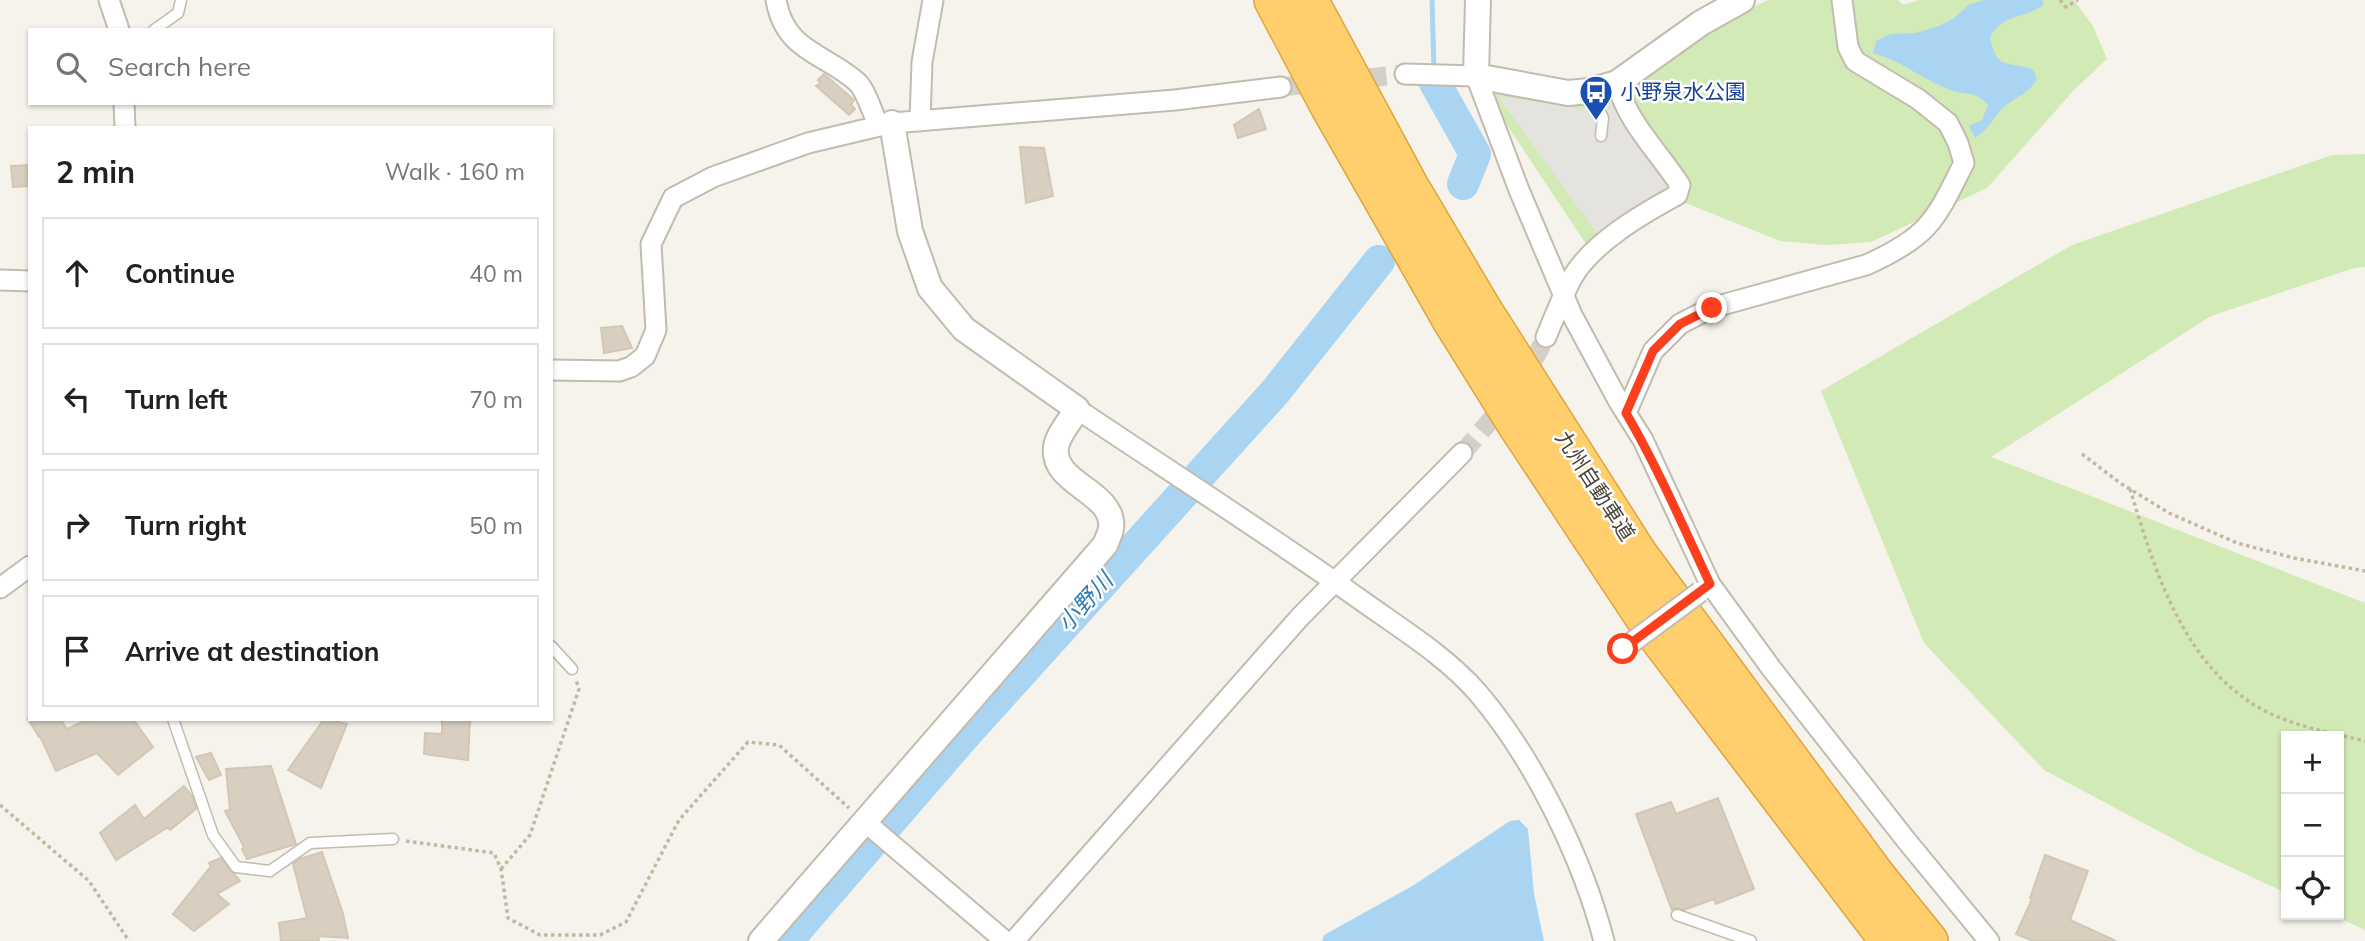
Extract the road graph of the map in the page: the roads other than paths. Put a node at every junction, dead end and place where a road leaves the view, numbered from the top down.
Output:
1 (109, 0) edge
2 (181, 0) edge
3 (776, 0) edge
4 (933, 0) edge
5 (1273, 0) edge
6 (1309, 0) edge
7 (1478, 0) edge
8 (1742, 0) edge
9 (1842, 0) edge
10 (118, 28) edge
11 (157, 28) edge
12 (1405, 74) tunnel mouth
13 (1466, 75) junction
14 (1617, 83) junction
15 (1281, 87) tunnel mouth
16 (1590, 91) junction
17 (124, 105) edge
18 (920, 121) junction
19 (885, 125) junction
20 (125, 126) edge
21 (1601, 136) dead end
22 (0, 281) edge
23 (28, 281) edge
24 (1564, 296) junction
25 (1546, 338) tunnel mouth
26 (553, 370) edge
27 (1077, 409) junction
28 (1626, 413) junction
29 (1462, 453) tunnel mouth
30 (28, 567) edge
31 (1335, 581) junction
32 (0, 588) edge
33 (1705, 588) junction
34 (553, 648) edge
35 (1623, 649) dead end
36 (572, 669) road end
37 (174, 721) edge
38 (868, 825) junction
39 (393, 839) road end
40 (1677, 915) dead end
41 (761, 941) edge
42 (1005, 941) edge
43 (1014, 941) edge
44 (1604, 941) edge
45 (1751, 941) edge
46 (1889, 941) edge
47 (1929, 941) edge
48 (1989, 941) edge

1 - 10 street
2 - 11 lane
3 - 19 street
4 - 18 street
5 - 46 highway, 九州自動車道
6 - 47 highway, 九州自動車道
7 - 13 street
8 - 14 street
9 - 28 street
12 - 13 street
13 - 16 street
13 - 24 street
14 - 16 street
14 - 24 street
15 - 18 street
16 - 21 lane
17 - 20 street
18 - 19 street
19 - 26 street
19 - 27 street
22 - 23 street
24 - 25 street
24 - 28 street
27 - 31 street
27 - 38 street
28 - 33 street
29 - 31 street
30 - 32 street
31 - 43 street
31 - 44 street
33 - 35 street, bridge
33 - 48 street
34 - 36 lane
37 - 39 lane
38 - 41 street
38 - 42 street
40 - 45 lane

